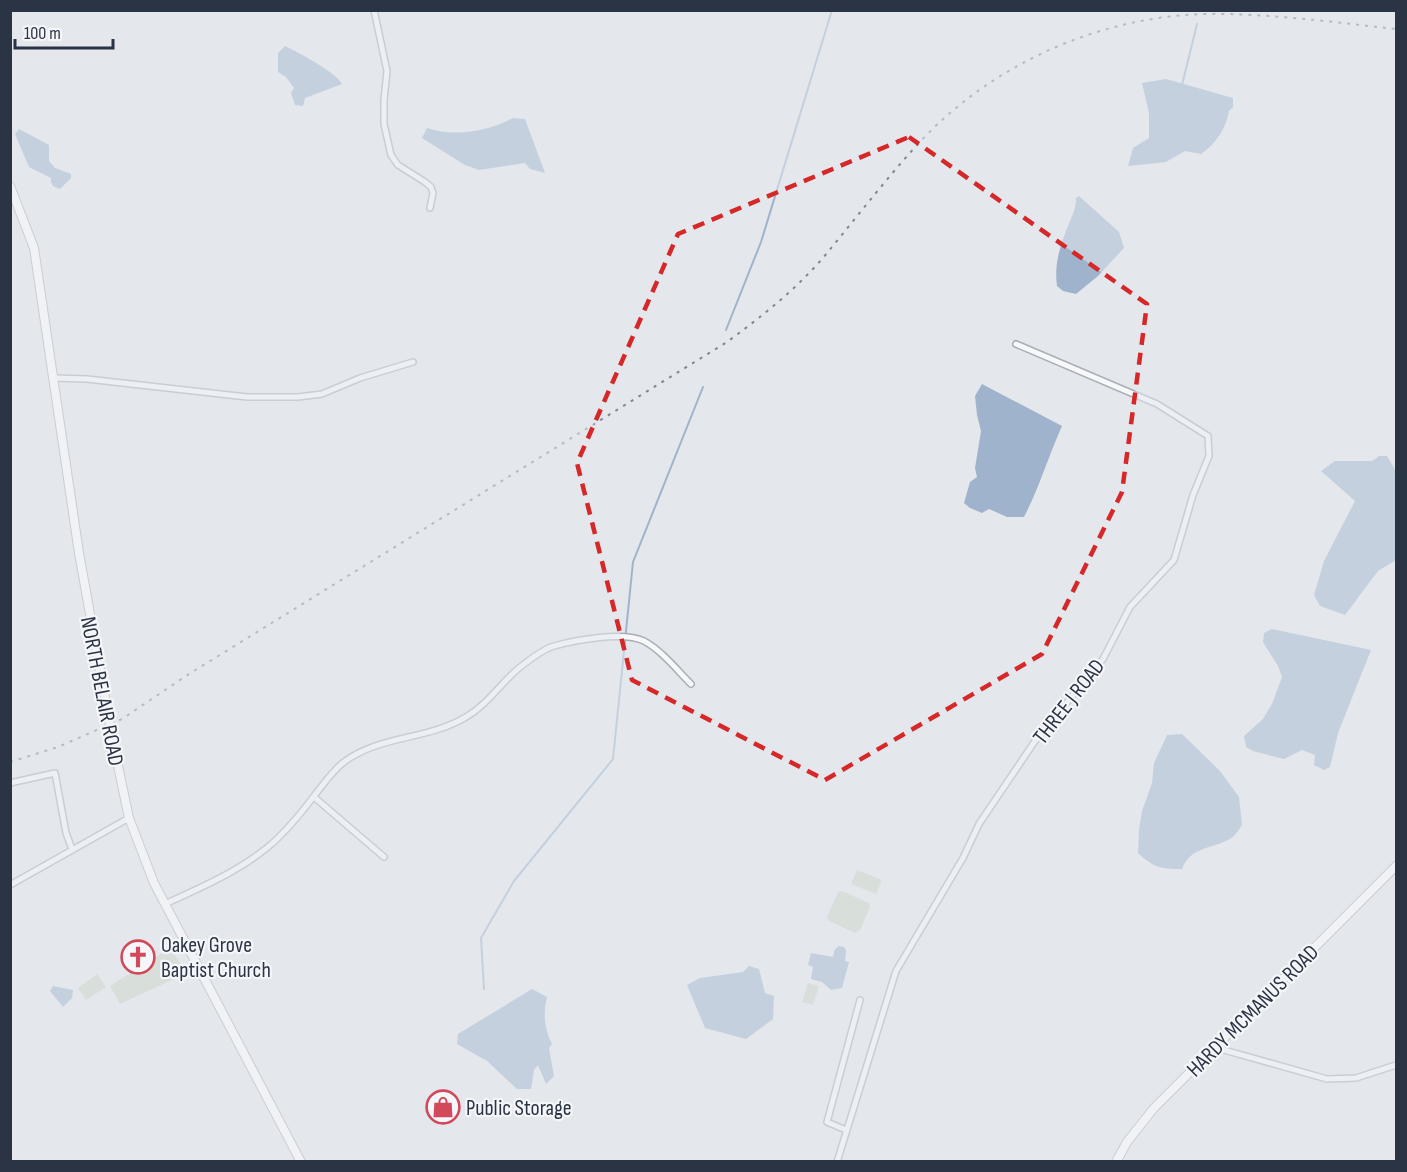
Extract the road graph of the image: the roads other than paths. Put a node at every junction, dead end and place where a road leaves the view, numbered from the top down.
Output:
1 (374, 10) edge
2 (10, 186) edge
3 (430, 208) dead end
4 (1016, 344) dead end
5 (413, 362) dead end
6 (54, 378) junction
7 (691, 684) dead end
8 (10, 783) edge
9 (314, 797) junction
10 (129, 818) junction
11 (72, 849) junction
12 (384, 857) dead end
13 (1396, 866) edge
14 (10, 885) edge
15 (165, 904) junction
16 (860, 1000) dead end
17 (1217, 1046) junction
18 (1396, 1065) edge
19 (846, 1130) junction
20 (301, 1161) edge
21 (837, 1161) edge
22 (1116, 1161) edge

1 - 3 street
2 - 6 street, NORTH BELAIR ROAD
4 - 19 street, THREE J ROAD
5 - 6 street
6 - 10 street, NORTH BELAIR ROAD, bridge
7 - 9 street
8 - 11 street
9 - 12 street
9 - 15 street
10 - 11 street
10 - 15 street, NORTH BELAIR ROAD
11 - 14 street
13 - 17 street, HARDY MCMANUS ROAD
15 - 20 street, NORTH BELAIR ROAD
16 - 19 street
17 - 18 street
17 - 22 street, HARDY MCMANUS ROAD
19 - 21 street, THREE J ROAD

